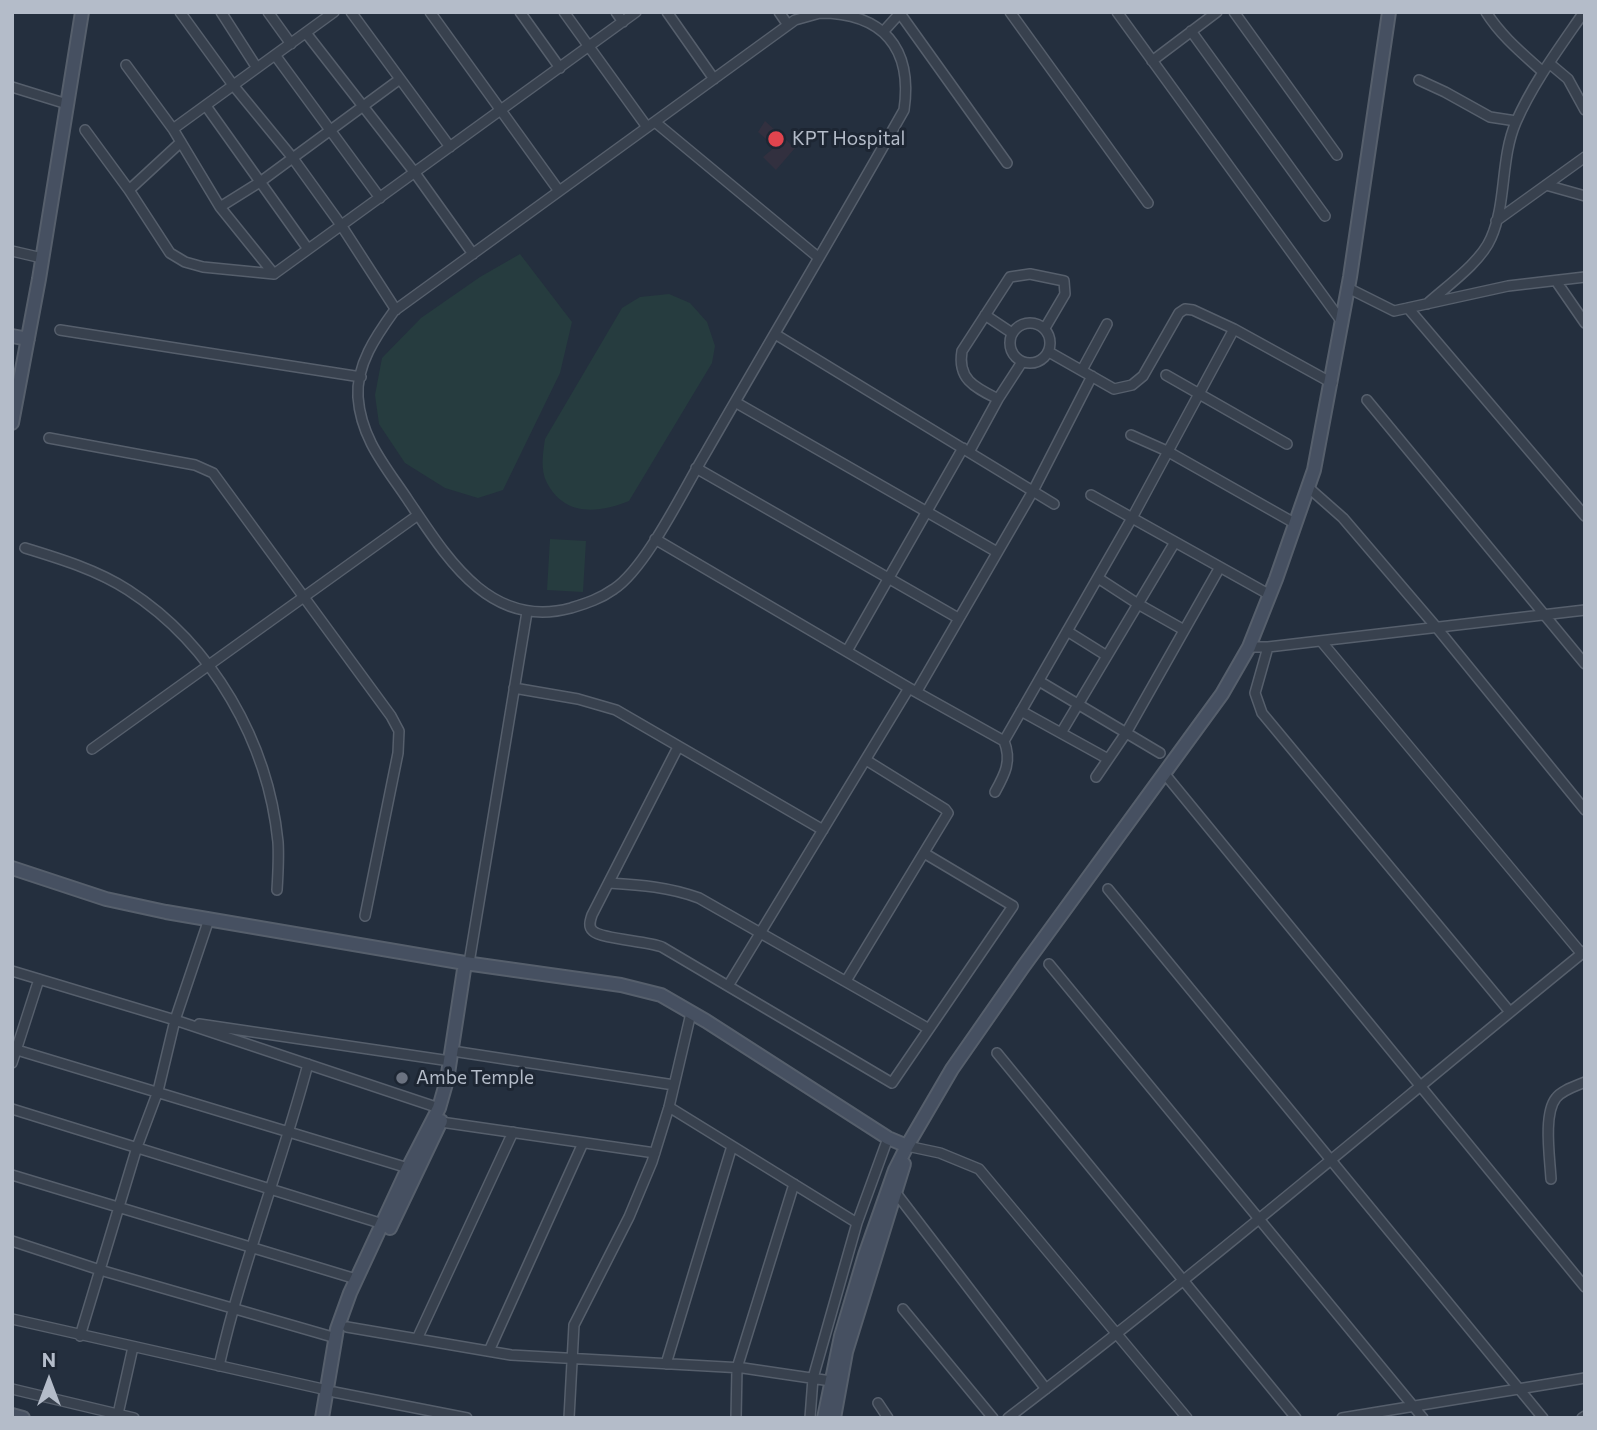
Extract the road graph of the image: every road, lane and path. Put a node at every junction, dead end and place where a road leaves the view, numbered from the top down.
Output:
1 (82, 12) edge
2 (180, 12) edge
3 (221, 12) edge
4 (268, 12) edge
5 (334, 12) edge
6 (351, 12) edge
7 (430, 12) edge
8 (520, 12) edge
9 (564, 12) edge
10 (616, 12) edge
11 (636, 12) edge
12 (667, 12) edge
13 (779, 12) edge
14 (1010, 12) edge
15 (1117, 12) edge
16 (1217, 12) edge
17 (1234, 12) edge
18 (1389, 12) edge
19 (1486, 12) edge
20 (1584, 12) edge
21 (900, 13) edge
22 (623, 22) junction
23 (788, 25) junction
24 (1191, 31) junction
25 (883, 32) junction
26 (306, 33) junction
27 (291, 44) junction
28 (589, 47) junction
29 (275, 55) junction
30 (1152, 61) junction
31 (1549, 63) junction
32 (126, 65) dead end
33 (257, 68) junction
34 (560, 68) junction
35 (1543, 72) junction
36 (400, 79) junction
37 (714, 79) junction
38 (1419, 80) dead end
39 (233, 85) junction
40 (12, 87) edge
41 (67, 104) junction
42 (363, 105) junction
43 (206, 106) junction
44 (1585, 110) edge
45 (501, 111) junction
46 (1516, 121) junction
47 (651, 125) junction
48 (173, 129) junction
49 (329, 129) junction
50 (85, 130) dead end
51 (181, 142) junction
52 (450, 147) junction
53 (1337, 155) dead end
54 (292, 157) junction
55 (1585, 157) edge
56 (1007, 163) dead end
57 (415, 173) junction
58 (260, 182) junction
59 (1546, 185) junction
60 (129, 190) junction
61 (559, 191) junction
62 (1585, 196) edge
63 (380, 198) junction
64 (1148, 203) dead end
65 (220, 207) junction
66 (1325, 216) dead end
67 (1496, 221) junction
68 (341, 225) junction
69 (308, 249) junction
70 (12, 251) edge
71 (473, 254) junction
72 (42, 258) junction
73 (819, 258) junction
74 (274, 274) junction
75 (1585, 277) edge
76 (1556, 281) junction
77 (1348, 288) junction
78 (1427, 304) junction
79 (1408, 308) junction
80 (396, 310) junction
81 (985, 315) junction
82 (1342, 322) junction
83 (1585, 323) edge
84 (1107, 324) dead end
85 (1045, 328) junction
86 (1234, 329) junction
87 (60, 330) dead end
88 (1012, 333) junction
89 (775, 334) junction
90 (12, 336) edge
91 (28, 339) junction
92 (1049, 352) junction
93 (1022, 362) junction
94 (1082, 370) junction
95 (1166, 375) dead end
96 (1092, 376) junction
97 (361, 377) junction
98 (1332, 383) junction
99 (1198, 393) junction
100 (998, 400) junction
101 (1367, 400) dead end
102 (735, 402) junction
103 (12, 423) edge
104 (1131, 435) dead end
105 (49, 438) dead end
106 (1287, 444) dead end
107 (966, 450) junction
108 (1167, 451) junction
109 (696, 468) junction
110 (1309, 488) junction
111 (1033, 491) junction
112 (1091, 495) dead end
113 (1054, 504) dead end
114 (926, 512) junction
115 (418, 515) junction
116 (1585, 516) edge
117 (1132, 518) junction
118 (1296, 524) junction
119 (655, 539) junction
120 (1175, 542) junction
121 (26, 548) dead end
122 (997, 552) junction
123 (1220, 567) junction
124 (1098, 578) junction
125 (888, 579) junction
126 (1270, 595) junction
127 (305, 596) junction
128 (1138, 604) junction
129 (1585, 610) edge
130 (527, 612) junction
131 (1545, 615) junction
132 (958, 618) junction
133 (1437, 628) junction
134 (1184, 630) junction
135 (1067, 631) junction
136 (1321, 641) junction
137 (1249, 647) junction
138 (1268, 647) junction
139 (847, 651) junction
140 (1107, 656) junction
141 (210, 664) junction
142 (1585, 664) edge
143 (1039, 681) junction
144 (513, 688) junction
145 (913, 690) junction
146 (1079, 705) junction
147 (1021, 711) junction
148 (1061, 733) junction
149 (1126, 733) junction
150 (1004, 741) junction
151 (678, 747) junction
152 (92, 749) dead end
153 (1160, 753) dead end
154 (1108, 759) junction
155 (866, 760) junction
156 (1164, 773) junction
157 (1096, 777) dead end
158 (995, 792) dead end
159 (1585, 810) edge
160 (823, 830) junction
161 (923, 853) junction
162 (12, 869) edge
163 (610, 883) junction
164 (1108, 889) dead end
165 (277, 890) dead end
166 (365, 916) dead end
167 (209, 919) junction
168 (761, 932) junction
169 (1583, 952) edge
170 (469, 963) junction
171 (1049, 964) dead end
172 (12, 971) edge
173 (39, 979) junction
174 (846, 981) junction
175 (728, 986) junction
176 (1510, 1012) junction
177 (691, 1013) junction
178 (175, 1020) junction
179 (929, 1029) junction
180 (18, 1050) junction
181 (997, 1053) dead end
182 (455, 1057) junction
183 (12, 1063) edge
184 (308, 1064) junction
185 (1585, 1082) edge
186 (674, 1085) junction
187 (1419, 1086) junction
188 (158, 1091) junction
189 (669, 1107) junction
190 (439, 1108) junction
191 (12, 1109) edge
192 (441, 1122) junction
193 (290, 1131) junction
194 (513, 1132) junction
195 (888, 1138) junction
196 (583, 1143) junction
197 (732, 1146) junction
198 (907, 1146) junction
199 (137, 1147) junction
200 (655, 1153) junction
201 (1330, 1159) junction
202 (408, 1168) junction
203 (12, 1175) edge
204 (1551, 1179) dead end
205 (794, 1184) junction
206 (270, 1189) junction
207 (896, 1193) junction
208 (119, 1207) junction
209 (1258, 1219) junction
210 (857, 1223) junction
211 (383, 1224) junction
212 (12, 1241) edge
213 (252, 1248) junction
214 (100, 1270) junction
215 (356, 1279) junction
216 (1182, 1280) junction
217 (1585, 1287) edge
218 (232, 1308) junction
219 (903, 1308) dead end
220 (12, 1319) edge
221 (347, 1326) junction
222 (1117, 1333) junction
223 (80, 1336) junction
224 (336, 1338) junction
225 (417, 1339) junction
226 (133, 1347) junction
227 (489, 1352) junction
228 (572, 1359) junction
229 (666, 1364) junction
230 (219, 1366) junction
231 (737, 1368) junction
232 (813, 1378) junction
233 (1585, 1378) edge
234 (831, 1381) junction
235 (12, 1389) edge
236 (1046, 1389) junction
237 (1519, 1389) junction
238 (330, 1391) junction
239 (878, 1403) dead end
240 (1414, 1406) junction
241 (118, 1414) junction
242 (12, 1415) edge
243 (23, 1418) edge
244 (134, 1418) edge
245 (322, 1418) edge
246 (330, 1418) edge
247 (467, 1418) edge
248 (569, 1418) edge
249 (736, 1418) edge
250 (810, 1418) edge
251 (824, 1418) edge
252 (834, 1418) edge
253 (888, 1418) edge
254 (993, 1418) edge
255 (1008, 1418) edge
256 (1187, 1418) edge
257 (1296, 1418) edge
258 (1342, 1418) edge
259 (1423, 1418) edge
260 (1543, 1418) edge

1 - 41 street
2 - 39 street
3 - 33 street
4 - 27 street
5 - 26 street
6 - 36 street
7 - 45 street
8 - 34 street
9 - 28 street
10 - 22 street
11 - 22 street
12 - 37 street
13 - 23 street
14 - 64 street
15 - 30 street
16 - 24 street
17 - 53 street
18 - 77 street
19 - 35 street
20 - 31 street
21 - 25 street
21 - 56 street
22 - 28 street
23 - 25 street
23 - 37 street
24 - 30 street
24 - 66 street
25 - 73 street
26 - 27 street
26 - 42 street
27 - 29 street
28 - 34 street
28 - 47 street
29 - 33 street
29 - 49 street
30 - 82 street
31 - 35 street
31 - 44 street
32 - 48 street
33 - 39 street
34 - 45 street
35 - 46 street
36 - 42 street
36 - 52 street
37 - 47 street
38 - 46 street
39 - 43 street
39 - 54 street
40 - 41 street
41 - 72 street
42 - 49 street
42 - 57 street
43 - 48 street
43 - 58 street
45 - 52 street
45 - 61 street
46 - 67 street
47 - 61 street
47 - 73 street
48 - 51 street
49 - 54 street
49 - 63 street
50 - 60 street
51 - 60 street
51 - 65 street
52 - 57 street
54 - 58 street
54 - 68 street
55 - 59 street
57 - 63 street
57 - 71 street
58 - 65 street
58 - 69 street
59 - 62 street
59 - 67 street
60 - 74 street
61 - 71 street
63 - 68 street
65 - 74 street
67 - 78 street
68 - 69 street
68 - 80 street
69 - 74 street
70 - 72 street
71 - 80 street
72 - 91 street
73 - 89 street
75 - 76 street
76 - 78 street
76 - 83 street
77 - 79 street
77 - 82 street
78 - 79 street
79 - 116 street
80 - 97 street
81 - 85 street
81 - 88 street
81 - 100 street
82 - 98 street
84 - 94 street
85 - 88 street
85 - 92 street
86 - 96 street
86 - 98 street
86 - 99 street
87 - 97 street
88 - 93 street
89 - 102 street
89 - 107 street
90 - 91 street
91 - 103 street
92 - 93 street
92 - 94 street
93 - 100 street
94 - 96 street
95 - 99 street
96 - 111 street
97 - 115 street
98 - 110 street
99 - 106 street
99 - 108 street
100 - 107 street
101 - 131 street
102 - 109 street
102 - 114 street
104 - 108 street
105 - 127 street
107 - 111 street
107 - 114 street
108 - 117 street
108 - 118 street
109 - 119 street
109 - 125 street
110 - 118 street
110 - 133 street
111 - 113 street
111 - 122 street
112 - 117 street
114 - 122 street
114 - 125 street
115 - 127 street
115 - 130 street
117 - 120 street
117 - 124 street
118 - 126 street
119 - 130 street
119 - 139 street
120 - 123 street
120 - 128 street
121 - 141 street
122 - 132 street
123 - 126 street
123 - 134 street
124 - 128 street
124 - 135 street
125 - 132 street
125 - 139 street
126 - 137 street
127 - 141 street
127 - 166 street
128 - 134 street
128 - 140 street
129 - 131 street
130 - 144 street
131 - 133 street
131 - 142 street
132 - 145 street
133 - 136 street
133 - 159 street
134 - 149 street
135 - 140 street
135 - 143 street
136 - 138 street
136 - 169 street
137 - 138 street
137 - 156 street
138 - 176 street
139 - 145 street
140 - 146 street
141 - 152 street
141 - 165 street
143 - 146 street
143 - 147 street
144 - 151 street
144 - 170 street
145 - 150 street
145 - 155 street
146 - 148 street
146 - 149 street
147 - 148 street
147 - 150 street
148 - 154 street
149 - 153 street
149 - 154 street
150 - 158 street
151 - 160 street
151 - 163 street
154 - 157 street
155 - 160 street
155 - 161 street
156 - 187 street
156 - 198 street
160 - 168 street
161 - 174 street
161 - 179 street
162 - 167 street
163 - 168 street
163 - 175 street
164 - 201 street
167 - 170 street
167 - 178 street
168 - 174 street
168 - 175 street
169 - 176 street
170 - 177 street
170 - 182 street
171 - 209 street
172 - 173 street
173 - 178 street
173 - 180 street
174 - 179 street
175 - 179 street
176 - 187 street
177 - 186 street
177 - 195 street
178 - 182 street
178 - 184 street
178 - 188 street
180 - 183 street
180 - 188 street
181 - 216 street
182 - 186 street
182 - 190 street
182 - 192 street
184 - 190 street
184 - 193 street
185 - 204 street
186 - 189 street
187 - 201 street
187 - 217 street
188 - 193 street
188 - 199 street
189 - 197 street
189 - 200 street
190 - 202 street
191 - 199 street
192 - 194 street
192 - 221 street
193 - 202 street
193 - 206 street
194 - 196 street
194 - 225 street
195 - 198 street
195 - 210 street
196 - 200 street
196 - 227 street
197 - 205 street
197 - 229 street
198 - 207 street
198 - 222 street
198 - 234 street
199 - 206 street
199 - 208 street
200 - 228 street
201 - 209 street
201 - 237 street
202 - 211 street
203 - 208 street
205 - 210 street
205 - 231 street
206 - 211 street
206 - 213 street
207 - 236 street
207 - 252 street
208 - 213 street
208 - 214 street
209 - 216 street
209 - 240 street
210 - 232 street
211 - 215 street
212 - 214 street
213 - 215 street
213 - 218 street
214 - 218 street
214 - 223 street
215 - 224 street
216 - 222 street
216 - 257 street
218 - 224 street
218 - 230 street
219 - 254 street
220 - 223 street
221 - 225 street
221 - 238 street
222 - 236 street
222 - 256 street
223 - 226 street
224 - 238 street
225 - 227 street
226 - 230 street
226 - 241 street
227 - 228 street
228 - 229 street
228 - 248 street
229 - 231 street
230 - 238 street
231 - 232 street
231 - 249 street
232 - 234 street
232 - 250 street
233 - 237 street
234 - 251 street
235 - 241 street
236 - 255 street
237 - 240 street
237 - 260 street
238 - 245 street
238 - 246 street
238 - 247 street
239 - 253 street
240 - 258 street
240 - 259 street
241 - 244 street
242 - 243 street

